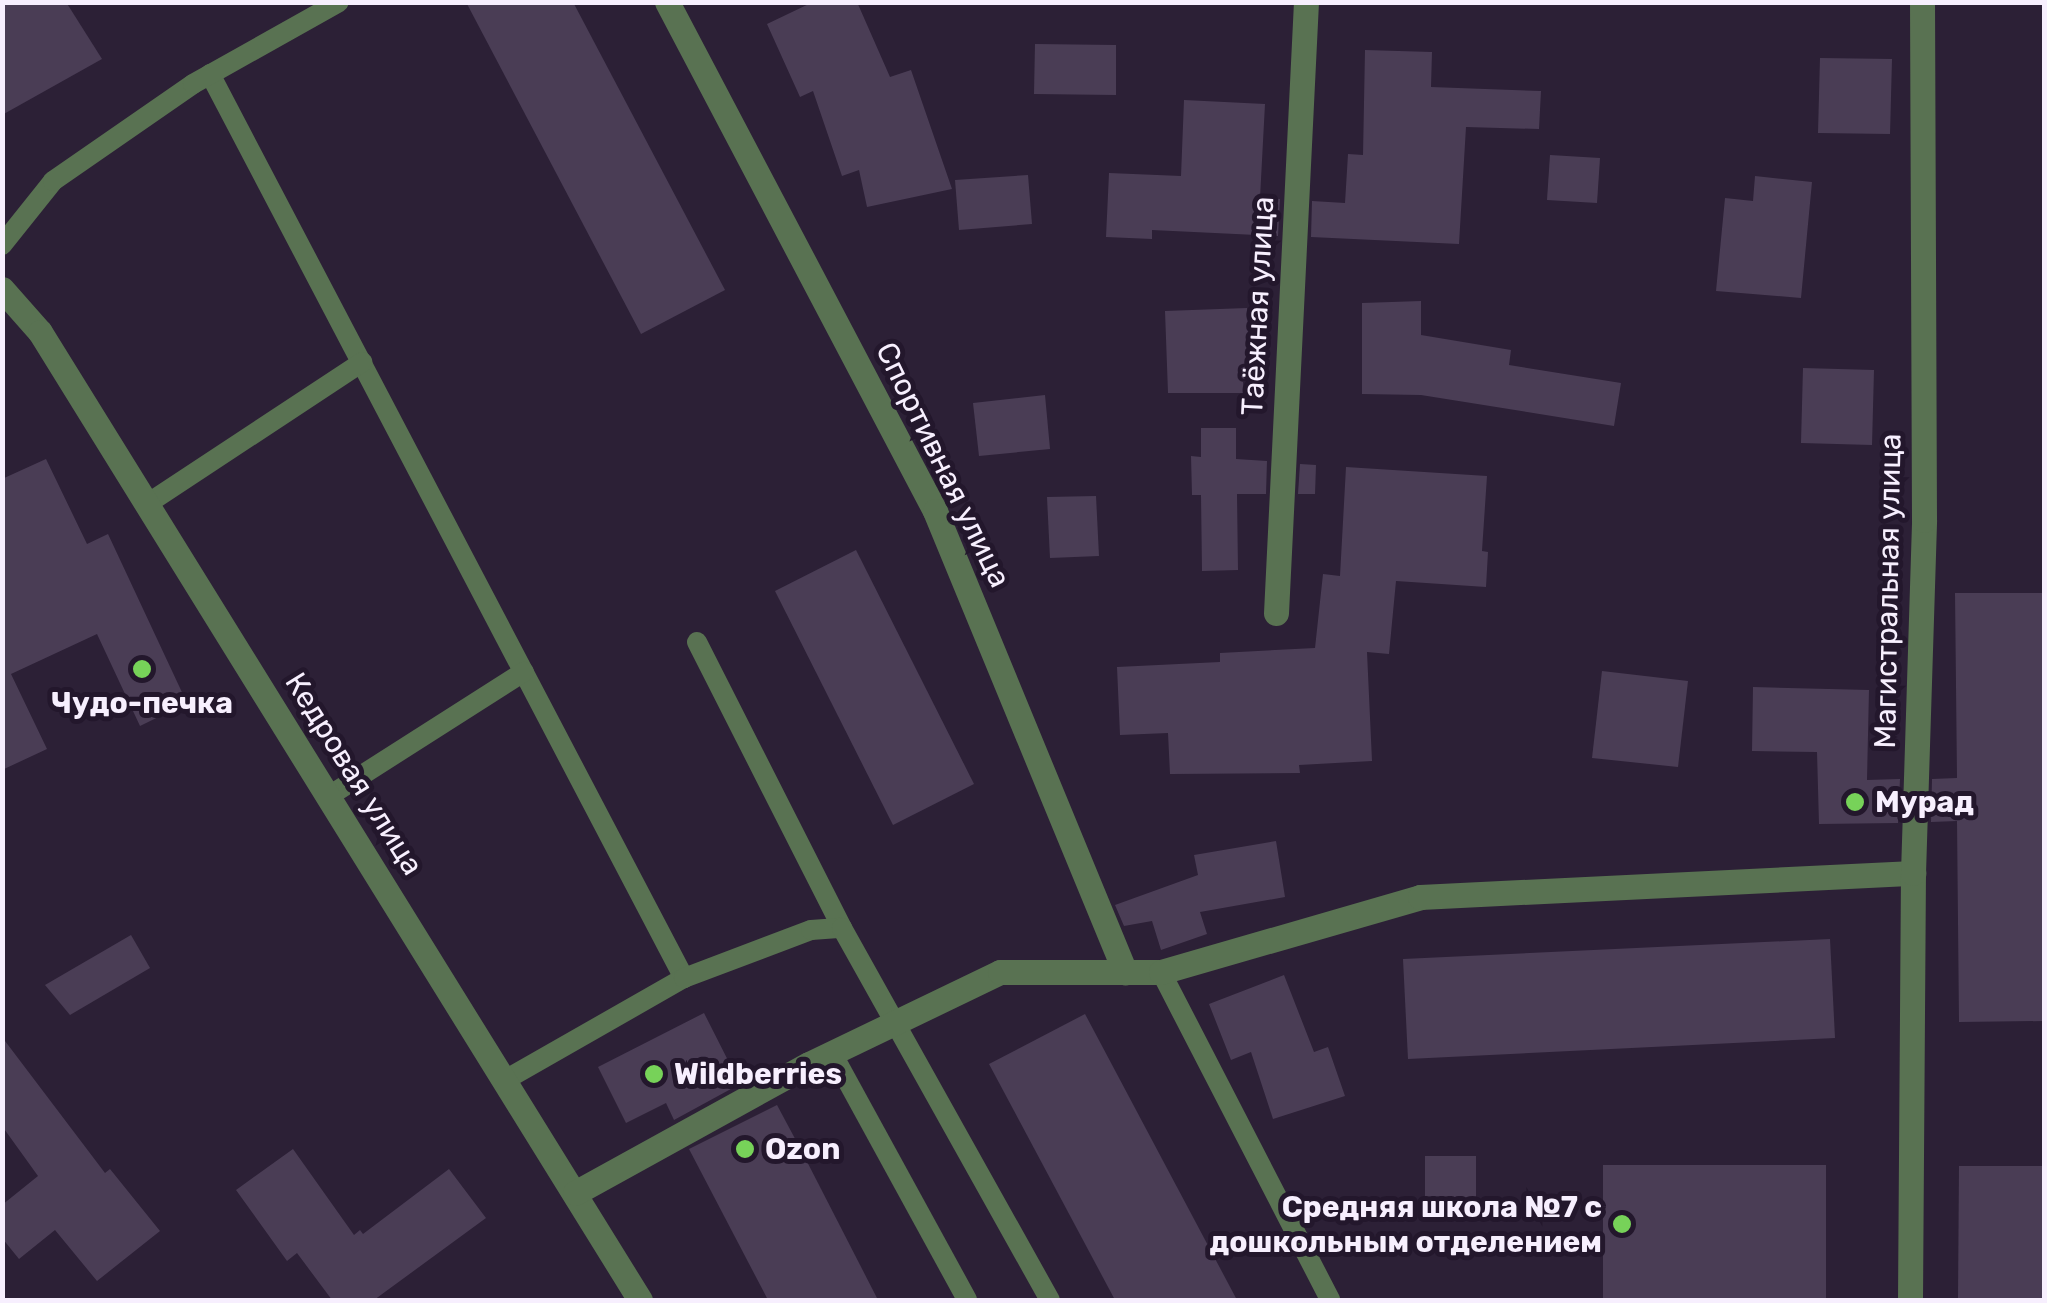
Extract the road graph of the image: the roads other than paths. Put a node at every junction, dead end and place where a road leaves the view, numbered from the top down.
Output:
1 (339, 2) edge
2 (668, 2) edge
3 (1306, 2) edge
4 (1922, 2) edge
5 (210, 74) junction
6 (2, 245) edge
7 (2, 289) edge
8 (362, 362) junction
9 (147, 504) junction
10 (1276, 613) dead end
11 (697, 642) dead end
12 (524, 672) junction
13 (329, 796) junction
14 (1913, 872) junction
15 (842, 928) junction
16 (1126, 972) junction
17 (1161, 972) junction
18 (684, 978) junction
19 (898, 1022) junction
20 (832, 1053) junction
21 (506, 1080) junction
22 (575, 1193) junction
23 (640, 1300) edge
24 (967, 1300) edge
25 (1050, 1300) edge
26 (1330, 1300) edge
27 (1910, 1300) edge

1 - 5 lane
2 - 16 street, Спортивная улица
3 - 10 street, Таёжная улица
4 - 14 street, Магистральная улица
5 - 6 lane
5 - 8 lane
7 - 9 street, Кедровая улица
8 - 9 lane
8 - 12 lane
9 - 13 street, Кедровая улица
11 - 15 lane
12 - 13 lane
12 - 18 lane
13 - 21 street, Кедровая улица
14 - 17 street
14 - 27 street, Магистральная улица
15 - 18 lane
15 - 19 lane
16 - 17 street
16 - 19 street
17 - 26 lane
18 - 21 lane
19 - 20 street
19 - 25 lane
20 - 22 street
20 - 24 lane
21 - 22 street, Кедровая улица
22 - 23 street, Кедровая улица

